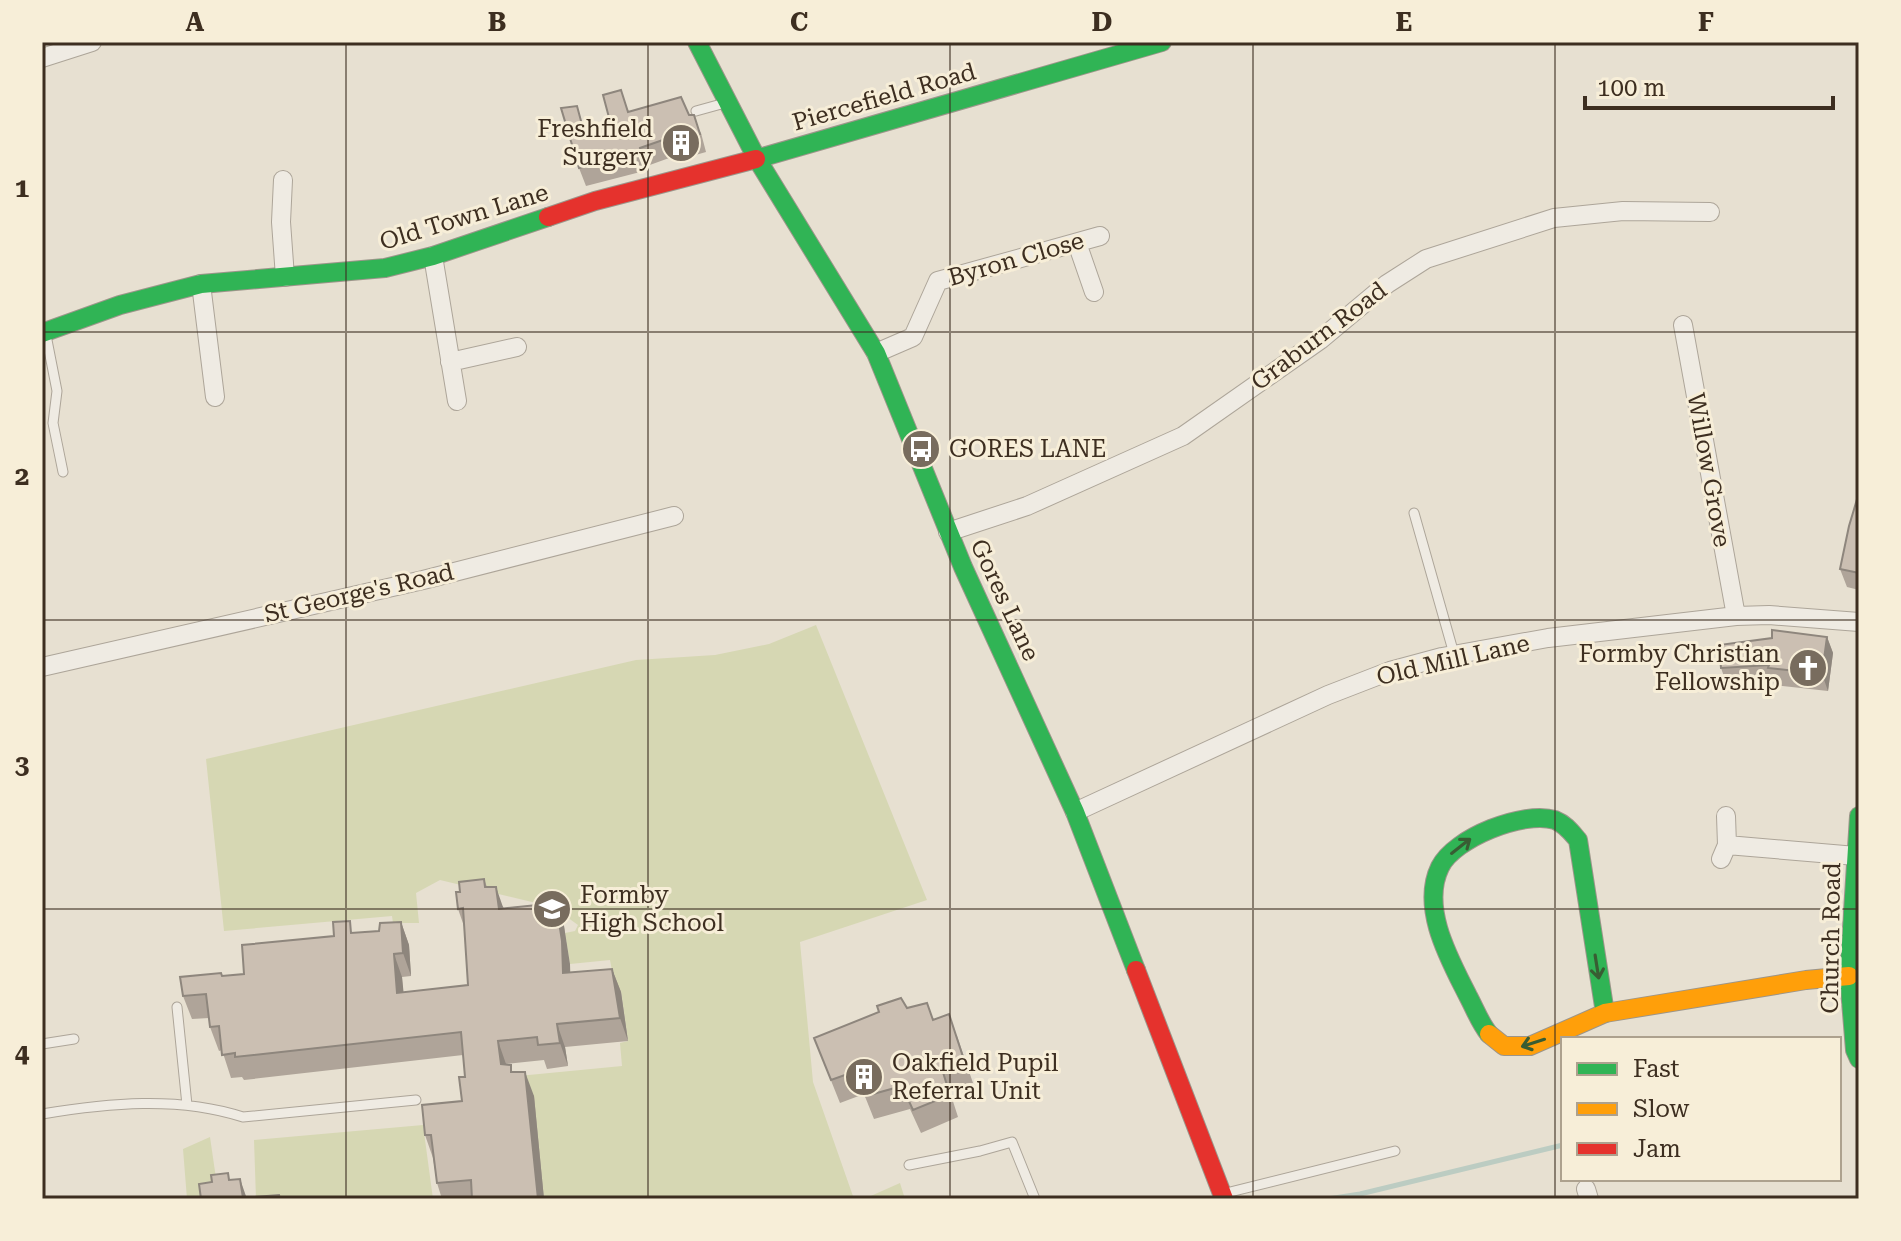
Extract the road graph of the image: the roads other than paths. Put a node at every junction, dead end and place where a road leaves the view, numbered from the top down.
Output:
1 (92, 42) edge
2 (697, 42) edge
3 (1162, 42) edge
4 (42, 58) edge
5 (728, 102) junction
6 (696, 111) dead end
7 (757, 159) junction
8 (283, 180) dead end
9 (1710, 212) dead end
10 (1100, 236) dead end
11 (1077, 243) junction
12 (433, 256) junction
13 (285, 277) junction
14 (201, 284) junction
15 (1094, 292) dead end
16 (1683, 325) dead end
17 (44, 332) edge
18 (517, 347) dead end
19 (876, 353) junction
20 (450, 362) junction
21 (215, 397) dead end
22 (457, 401) dead end
23 (63, 472) dead end
24 (1414, 513) dead end
25 (674, 516) dead end
26 (948, 532) junction
27 (1736, 616) junction
28 (1859, 622) edge
29 (1454, 654) junction
30 (42, 667) edge
31 (1075, 812) junction
32 (1726, 816) dead end
33 (1859, 816) edge
34 (1856, 856) junction
35 (1849, 976) junction
36 (177, 1007) dead end
37 (1605, 1013) junction
38 (74, 1039) dead end
39 (42, 1044) edge
40 (1859, 1059) edge
41 (416, 1100) dead end
42 (187, 1105) junction
43 (42, 1114) edge
44 (1395, 1151) dead end
45 (909, 1165) dead end
46 (1223, 1197) edge
47 (1035, 1199) edge

1 - 4 street
2 - 5 street, Gores Lane
3 - 7 street, Piercefield Road
5 - 6 lane
5 - 7 street, Gores Lane
7 - 12 street, Old Town Lane
7 - 19 street, Gores Lane
8 - 13 street
9 - 26 street, Graburn Road
10 - 11 street, Byron Close
11 - 15 street
11 - 19 street, Byron Close
12 - 13 street, Old Town Lane
12 - 20 street
13 - 14 street, Old Town Lane
14 - 17 street, Old Town Lane
14 - 21 street
16 - 27 street, Willow Grove
17 - 23 lane
18 - 20 street
19 - 26 street, Gores Lane
20 - 22 street
24 - 29 lane
25 - 30 street, St George's Road
26 - 31 street, Gores Lane
27 - 28 street, Old Mill Lane
27 - 29 street, Old Mill Lane
29 - 31 street, Old Mill Lane
31 - 46 street, Gores Lane
32 - 34 street
33 - 34 street, Church Road
34 - 35 street, Church Road
35 - 37 street
35 - 40 street, Church Road
36 - 42 lane
37 -> 37 street
38 - 39 lane
41 - 42 lane
42 - 43 lane
44 - 46 lane
45 - 47 lane

